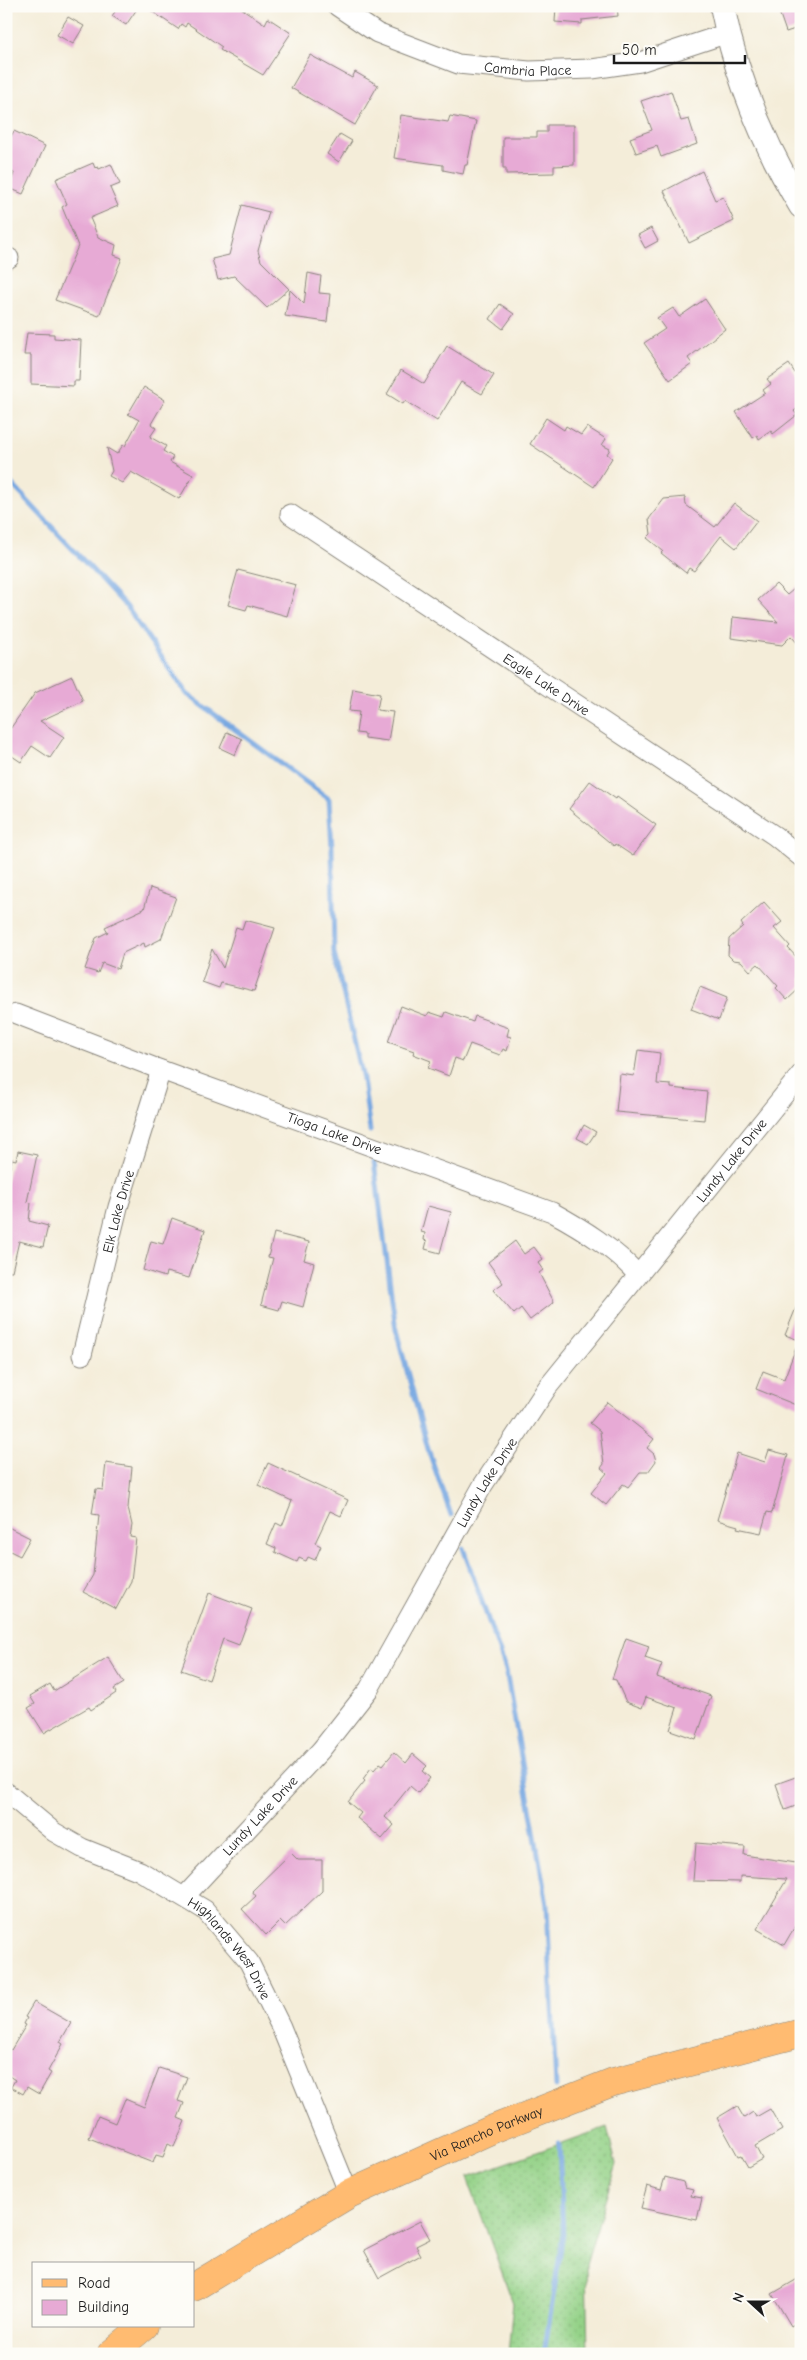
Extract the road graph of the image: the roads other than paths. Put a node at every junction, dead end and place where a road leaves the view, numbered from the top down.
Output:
1 (337, 6) edge
2 (722, 6) edge
3 (728, 34) junction
4 (801, 206) edge
5 (290, 514) dead end
6 (801, 857) edge
7 (16, 1014) dead end
8 (161, 1070) junction
9 (801, 1074) edge
10 (638, 1275) junction
11 (82, 1355) dead end
12 (6, 1792) edge
13 (185, 1896) junction
14 (801, 2033) edge
15 (349, 2194) junction
16 (195, 2286) edge
17 (142, 2328) edge
18 (111, 2354) edge

1 - 3 street, Cambria Place
2 - 3 street
3 - 4 street
5 - 6 street, Eagle Lake Drive
7 - 8 street, Tioga Lake Drive
8 - 10 street, Tioga Lake Drive
8 - 11 street, Elk Lake Drive
9 - 10 street, Lundy Lake Drive
10 - 13 street, Lundy Lake Drive
12 - 13 street, Highlands West Drive
13 - 15 street, Highlands West Drive
14 - 15 main road, Via Rancho Parkway
15 - 16 main road, Via Rancho Parkway
17 - 18 main road

